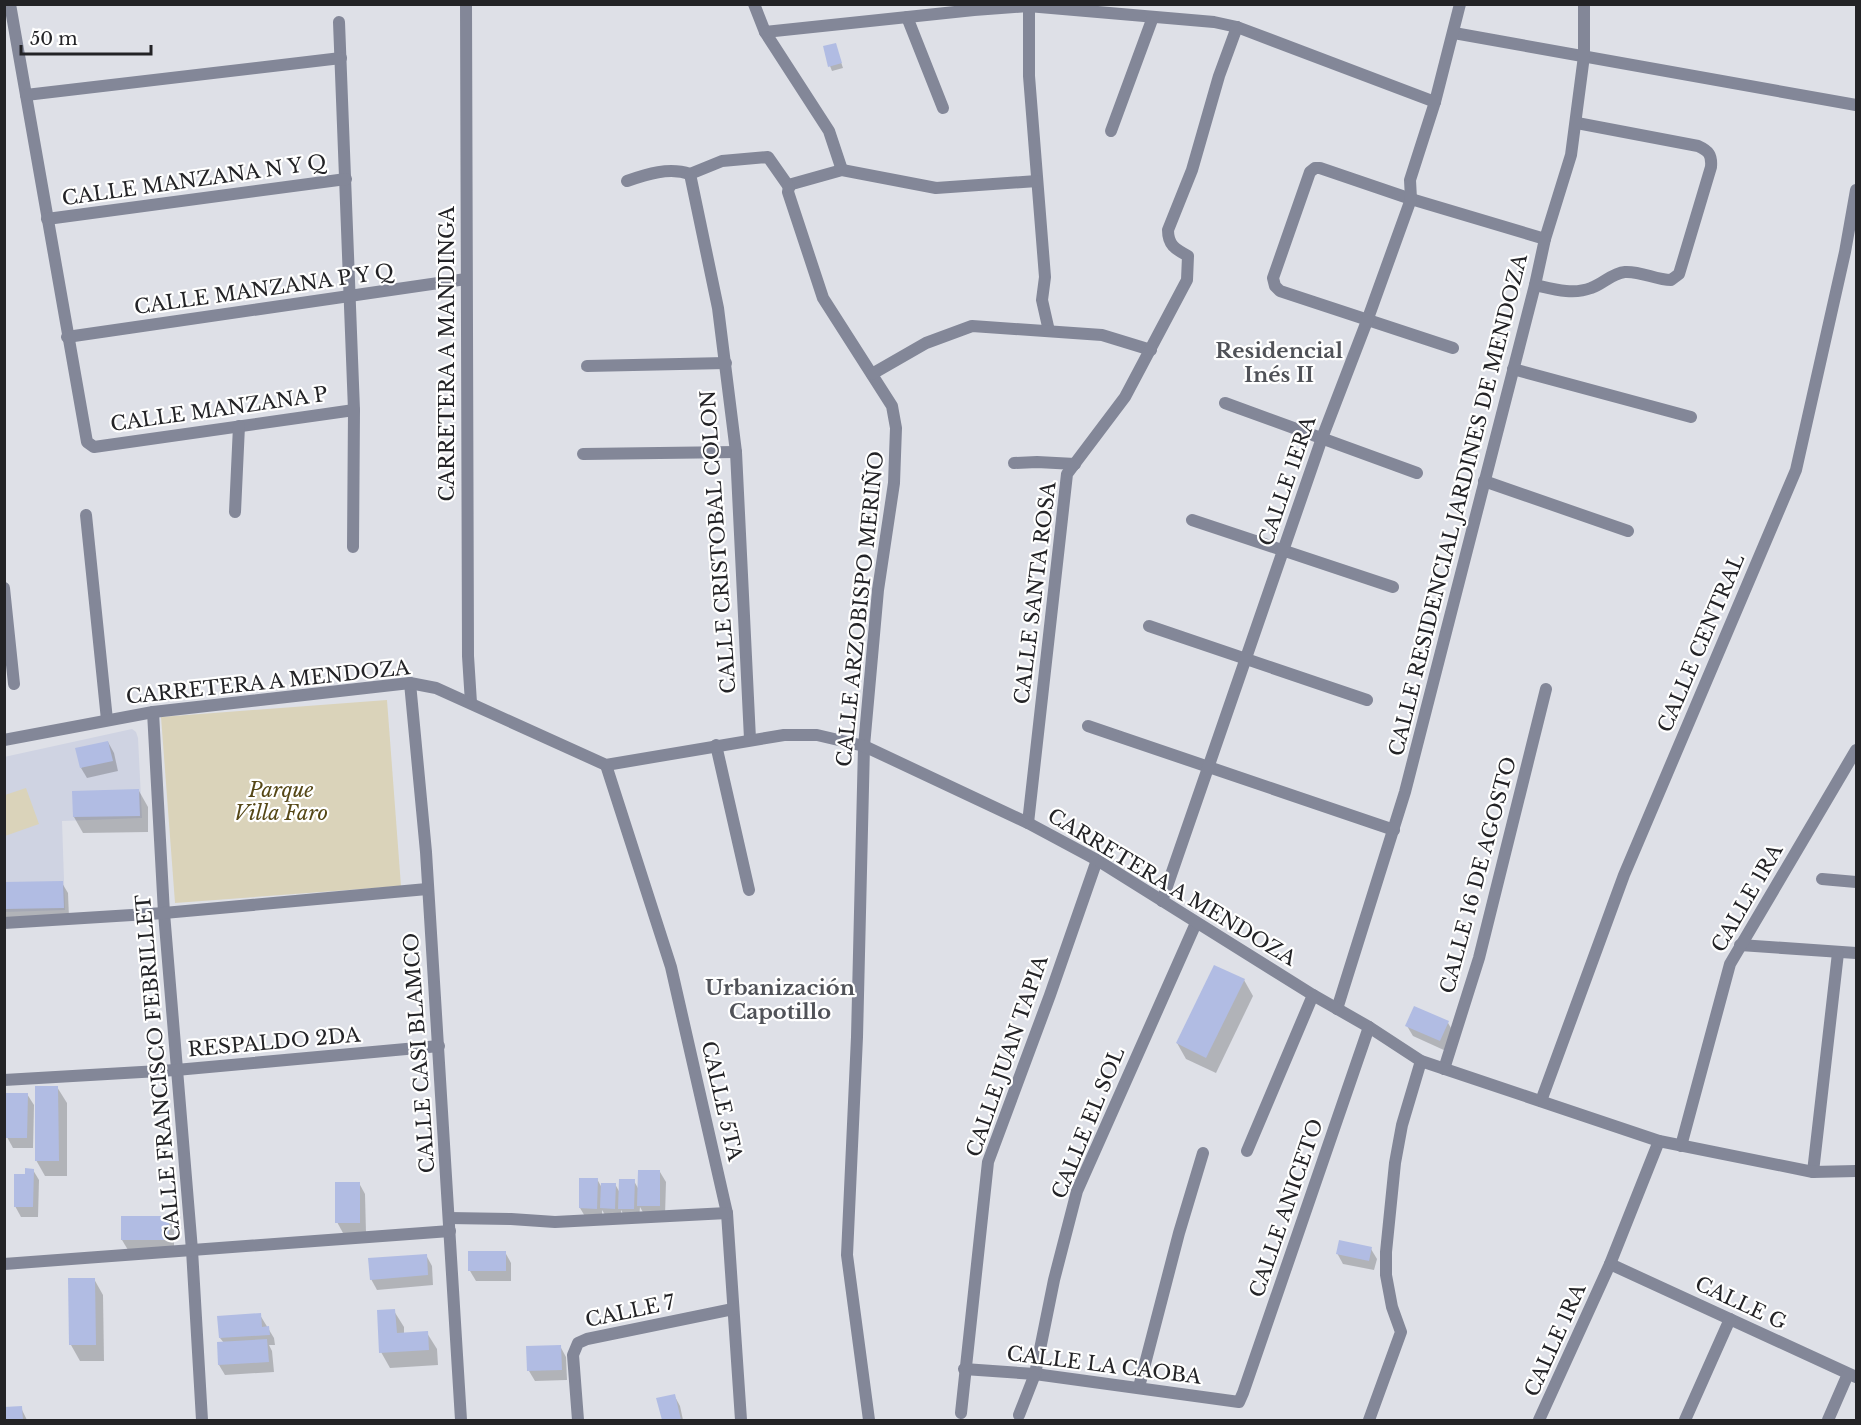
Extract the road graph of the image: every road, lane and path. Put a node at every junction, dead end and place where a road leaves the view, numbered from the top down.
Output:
1 (10, 4) edge
2 (466, 4) edge
3 (754, 4) edge
4 (1460, 4) edge
5 (1584, 4) edge
6 (1028, 5) edge
7 (907, 17) junction
8 (1153, 17) junction
9 (339, 22) dead end
10 (1237, 27) junction
11 (765, 32) junction
12 (1454, 33) junction
13 (1584, 56) junction
14 (341, 58) junction
15 (26, 95) junction
16 (1435, 102) junction
17 (1857, 105) edge
18 (943, 108) dead end
19 (1576, 123) junction
20 (1111, 131) dead end
21 (842, 171) junction
22 (690, 174) junction
23 (346, 179) junction
24 (627, 181) dead end
25 (1036, 181) junction
26 (789, 187) junction
27 (1857, 190) edge
28 (1411, 199) junction
29 (47, 219) junction
30 (1545, 239) junction
31 (466, 279) junction
32 (1535, 285) junction
33 (351, 296) junction
34 (1367, 321) junction
35 (1049, 331) junction
36 (67, 337) junction
37 (1453, 348) dead end
38 (1151, 350) junction
39 (726, 363) junction
40 (587, 366) dead end
41 (1513, 369) junction
42 (872, 374) junction
43 (1226, 403) dead end
44 (354, 410) junction
45 (1690, 417) dead end
46 (239, 426) junction
47 (1322, 438) junction
48 (736, 452) junction
49 (583, 454) dead end
50 (1014, 463) dead end
51 (1075, 464) junction
52 (1417, 473) dead end
53 (1484, 481) junction
54 (235, 512) dead end
55 (86, 515) dead end
56 (1192, 520) dead end
57 (1628, 531) dead end
58 (353, 547) dead end
59 (1283, 550) junction
60 (1393, 587) dead end
61 (4, 588) edge
62 (1149, 626) dead end
63 (1246, 659) junction
64 (410, 683) junction
65 (14, 684) dead end
66 (1546, 689) dead end
67 (1367, 700) dead end
68 (471, 703) junction
69 (153, 712) junction
70 (107, 720) junction
71 (1088, 726) dead end
72 (750, 739) junction
73 (4, 740) edge
74 (716, 745) junction
75 (864, 746) junction
76 (1857, 750) edge
77 (606, 765) junction
78 (1209, 768) junction
79 (1028, 823) junction
80 (1394, 830) junction
81 (1097, 860) junction
82 (1822, 879) dead end
83 (1857, 882) edge
84 (427, 888) junction
85 (749, 890) dead end
86 (1162, 901) junction
87 (164, 913) junction
88 (4, 923) edge
89 (1196, 923) junction
90 (1740, 945) junction
91 (1838, 953) junction
92 (1857, 953) edge
93 (1313, 995) junction
94 (1337, 1009) junction
95 (1369, 1027) junction
96 (439, 1046) junction
97 (1421, 1061) junction
98 (1444, 1069) junction
99 (176, 1070) junction
100 (4, 1080) edge
101 (1541, 1101) junction
102 (1659, 1141) junction
103 (1681, 1146) junction
104 (1247, 1150) dead end
105 (1203, 1153) dead end
106 (1857, 1171) edge
107 (1813, 1172) junction
108 (727, 1213) junction
109 (450, 1224) junction
110 (192, 1250) junction
111 (4, 1264) edge
112 (1610, 1264) junction
113 (733, 1309) junction
114 (1730, 1319) junction
115 (964, 1369) junction
116 (1035, 1374) junction
117 (1852, 1375) edge
118 (1139, 1387) junction
119 (1239, 1402) joint
120 (961, 1413) dead end
121 (1019, 1415) dead end
122 (202, 1420) edge
123 (461, 1420) edge
124 (579, 1420) edge
125 (741, 1420) edge
126 (869, 1420) edge
127 (1369, 1420) edge
128 (1539, 1420) edge
129 (1685, 1420) edge
130 (1828, 1420) edge

1 - 15 street
2 - 31 street, CARRETERA A MANDINGA
3 - 11 street
4 - 12 street, CALLE 1ERA
5 - 13 street, CALLE RESIDENCIAL JARDINES DE MENDOZA
6 - 7 street
6 - 8 street
6 - 25 street
7 - 11 street
7 - 18 street
8 - 10 street
8 - 20 street
9 - 14 street
10 - 16 street
10 - 38 street, CALLE SANTA ROSA
11 - 21 street
12 - 13 street
12 - 16 street, CALLE 1ERA
13 - 17 street
13 - 19 street, CALLE RESIDENCIAL JARDINES DE MENDOZA
14 - 15 street
14 - 23 street
15 - 29 street
16 - 28 street, CALLE 1ERA
19 - 30 street, CALLE RESIDENCIAL JARDINES DE MENDOZA
19 - 32 street
21 - 25 street
21 - 26 street
22 - 24 street
22 - 26 street
22 - 39 street, CALLE CRISTOBAL COLON
23 - 29 street, CALLE MANZANA N Y Q
23 - 33 street
25 - 35 street
26 - 42 street, CALLE ARZOBISPO MERIÑO
27 - 101 street, CALLE CENTRAL
28 - 30 street
28 - 34 street, CALLE 1ERA
28 - 34 street
29 - 36 street
30 - 32 street, CALLE RESIDENCIAL JARDINES DE MENDOZA
31 - 33 street, CALLE MANZANA P Y Q
31 - 68 street, CARRETERA A MANDINGA
32 - 41 street, CALLE RESIDENCIAL JARDINES DE MENDOZA
33 - 36 street, CALLE MANZANA P Y Q
33 - 44 street
34 - 37 street
34 - 47 street, CALLE 1ERA
35 - 38 street
35 - 42 street
36 - 46 street, CALLE MANZANA P
38 - 51 street, CALLE SANTA ROSA
39 - 40 street
39 - 48 street, CALLE CRISTOBAL COLON
41 - 45 street
41 - 53 street, CALLE RESIDENCIAL JARDINES DE MENDOZA
42 - 75 street, CALLE ARZOBISPO MERIÑO
43 - 47 street
44 - 46 street, CALLE MANZANA P
44 - 58 street
46 - 54 street
47 - 52 street
47 - 59 street, CALLE 1ERA
48 - 49 street
48 - 72 street, CALLE CRISTOBAL COLON
50 - 51 street
51 - 79 street, CALLE SANTA ROSA
53 - 57 street
53 - 80 street, CALLE RESIDENCIAL JARDINES DE MENDOZA
55 - 70 street
56 - 59 street
59 - 60 street
59 - 63 street, CALLE 1ERA
61 - 65 street
62 - 63 street
63 - 67 street
63 - 78 street, CALLE 1ERA
64 - 68 street, CARRETERA A MENDOZA
64 - 69 street, CARRETERA A MENDOZA
64 - 84 street, CALLE CASI BLAMCO
66 - 98 street, CALLE 16 DE AGOSTO
68 - 77 street, CARRETERA A MENDOZA
69 - 70 street, CARRETERA A MENDOZA
69 - 87 street, CALLE FRANCISCO FEBRILLET
70 - 73 street, CARRETERA A MENDOZA
71 - 78 street
72 - 74 street, CARRETERA A MENDOZA
72 - 75 street, CARRETERA A MENDOZA
74 - 77 street, CARRETERA A MENDOZA
74 - 85 street
75 - 79 street, CARRETERA A MENDOZA
75 - 126 street, CALLE ARZOBISPO MERIÑO
76 - 90 street, CALLE 1RA
77 - 108 street, CALLE 5TA
78 - 80 street
78 - 86 street, CALLE 1ERA
79 - 81 street, CARRETERA A MENDOZA
80 - 94 street, CALLE RESIDENCIAL JARDINES DE MENDOZA
81 - 86 street, CARRETERA A MENDOZA
81 - 115 street, CALLE JUAN TAPIA
82 - 83 street
84 - 87 street
84 - 96 street, CALLE CASI BLAMCO
86 - 89 street, CARRETERA A MENDOZA
87 - 88 street
87 - 99 street, CALLE FRANCISCO FEBRILLET
89 - 93 street, CARRETERA A MENDOZA
89 - 116 street, CALLE EL SOL
90 - 91 street
90 - 103 street, CALLE 1RA
91 - 92 street
91 - 107 street
93 - 94 street, CARRETERA A MENDOZA
93 - 104 street
94 - 95 street, CARRETERA A MENDOZA
95 - 97 street, CARRETERA A MENDOZA
95 - 119 street, CALLE ANICETO
96 - 99 street, RESPALDO 2DA
96 - 109 street, CALLE CASI BLAMCO
97 - 98 street, CARRETERA A MENDOZA
97 - 127 street
98 - 101 street, CARRETERA A MENDOZA
99 - 100 street, RESPALDO 2DA
99 - 110 street, CALLE FRANCISCO FEBRILLET
101 - 102 street, CARRETERA A MENDOZA
102 - 103 street, CARRETERA A MENDOZA
102 - 112 street, CALLE 1RA
103 - 107 street, CARRETERA A MENDOZA
105 - 118 street
106 - 107 street, CARRETERA A MENDOZA
108 - 109 street
108 - 113 street, CALLE 5TA
109 - 110 street
109 - 123 street, CALLE CASI BLAMCO
110 - 111 street
110 - 122 street, CALLE FRANCISCO FEBRILLET
112 - 114 street, CALLE G
112 - 128 street, CALLE 1RA
113 - 124 street, CALLE 7
113 - 125 street, CALLE 5TA
114 - 117 street, CALLE G
114 - 129 street
115 - 116 street, CALLE LA CAOBA
115 - 120 street, CALLE JUAN TAPIA
116 - 118 street, CALLE LA CAOBA
116 - 121 street, CALLE EL SOL
117 - 130 street
118 - 119 street, CALLE LA CAOBA

